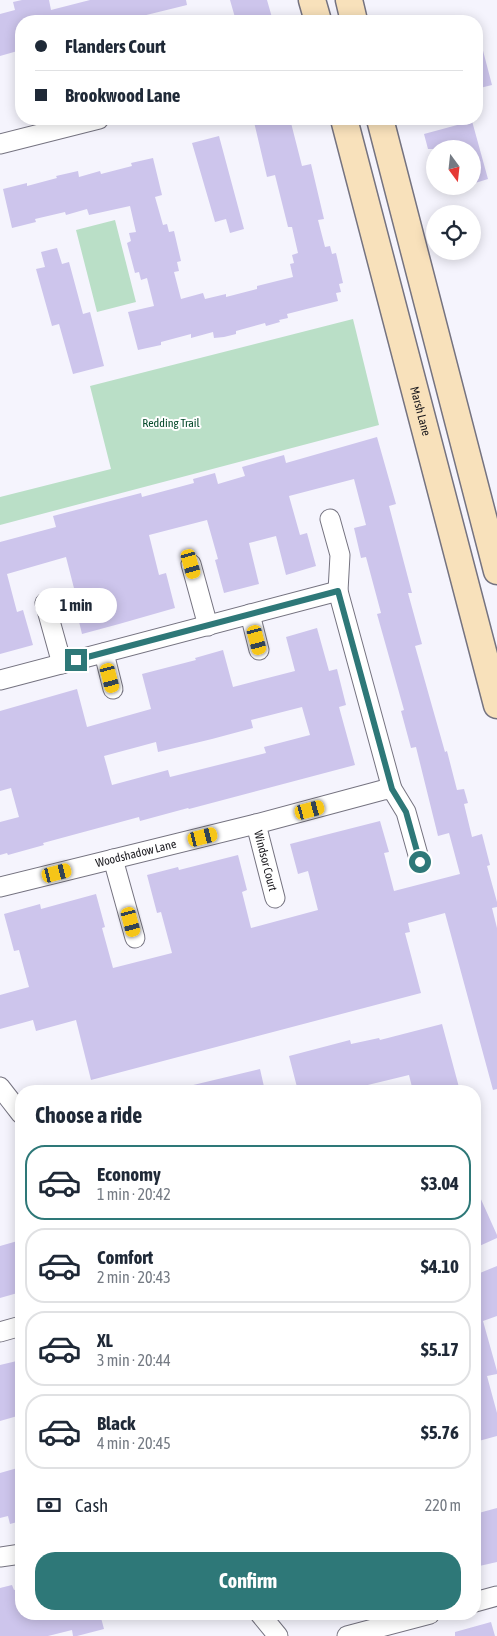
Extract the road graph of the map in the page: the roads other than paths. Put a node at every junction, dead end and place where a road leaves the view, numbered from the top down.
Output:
1 (312, 0) edge
2 (349, 0) edge
3 (316, 15) edge
4 (353, 15) edge
5 (75, 125) edge
6 (346, 125) edge
7 (382, 125) edge
8 (0, 144) edge
9 (330, 519) dead end
10 (191, 564) dead end
11 (497, 571) edge
12 (338, 591) junction
13 (45, 603) dead end
14 (250, 614) junction
15 (208, 626) junction
16 (260, 650) dead end
17 (104, 653) junction
18 (62, 664) junction
19 (0, 680) edge
20 (113, 689) dead end
21 (497, 706) edge
22 (392, 789) junction
23 (256, 824) junction
24 (114, 859) junction
25 (420, 862) dead end
26 (0, 887) edge
27 (276, 898) dead end
28 (135, 938) dead end
29 (0, 1086) edge
30 (15, 1106) edge
31 (15, 1328) edge
32 (0, 1332) edge
33 (15, 1555) edge
34 (0, 1557) edge
35 (497, 1596) edge
36 (481, 1600) edge
37 (265, 1620) edge
38 (407, 1620) edge
39 (278, 1636) edge
40 (347, 1636) edge

1 - 3 main road
2 - 4 main road
5 - 8 street
6 - 21 main road, Marsh Lane
7 - 11 main road
9 - 12 street
10 - 15 street
12 - 14 street
12 - 22 street
13 - 18 street
14 - 15 street
14 - 16 street
15 - 17 street
17 - 18 street
17 - 20 street
18 - 19 street
22 - 23 street, Woodshadow Lane
22 - 25 street
23 - 24 street, Woodshadow Lane
23 - 27 street, Windsor Court
24 - 26 street, Woodshadow Lane
24 - 28 street
29 - 30 street
31 - 32 street
33 - 34 street
35 - 36 street
37 - 39 street
38 - 40 street

